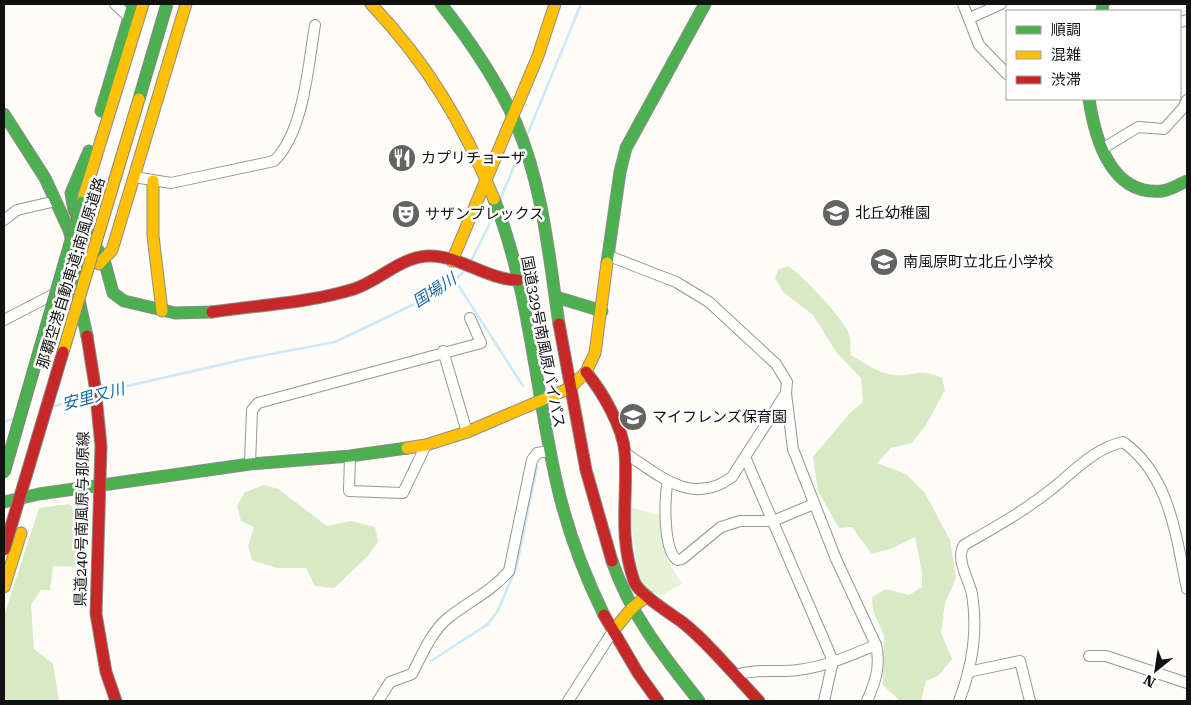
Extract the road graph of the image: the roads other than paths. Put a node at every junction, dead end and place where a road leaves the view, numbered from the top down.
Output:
1 (115, 4) edge
2 (133, 4) edge
3 (143, 4) edge
4 (154, 4) edge
5 (167, 4) edge
6 (174, 4) edge
7 (186, 4) edge
8 (441, 4) edge
9 (555, 4) edge
10 (705, 4) edge
11 (963, 4) edge
12 (1001, 4) edge
13 (375, 5) edge
14 (129, 17) junction
15 (970, 18) junction
16 (315, 26) dead end
17 (1006, 73) edge
18 (1088, 100) edge
19 (1187, 100) edge
20 (4, 114) edge
21 (513, 118) junction
22 (1102, 149) junction
23 (109, 155) dead end
24 (134, 177) junction
25 (486, 180) junction
26 (1187, 181) edge
27 (153, 182) junction
28 (56, 201) junction
29 (92, 212) dead end
30 (4, 220) edge
31 (610, 256) junction
32 (104, 260) junction
33 (455, 262) junction
34 (78, 278) junction
35 (518, 280) junction
36 (556, 297) junction
37 (602, 311) junction
38 (162, 312) junction
39 (470, 318) dead end
40 (4, 320) edge
41 (444, 351) junction
42 (586, 372) junction
43 (570, 388) junction
44 (786, 393) junction
45 (542, 401) junction
46 (467, 432) junction
47 (426, 445) junction
48 (549, 451) junction
49 (625, 453) junction
50 (350, 456) junction
51 (745, 457) junction
52 (250, 464) junction
53 (4, 473) edge
54 (668, 482) junction
55 (100, 486) junction
56 (4, 502) edge
57 (814, 504) junction
58 (4, 510) edge
59 (773, 521) junction
60 (4, 550) edge
61 (1185, 567) edge
62 (4, 588) edge
63 (1187, 589) edge
64 (647, 596) junction
65 (632, 608) junction
66 (613, 631) junction
67 (876, 646) junction
68 (1089, 656) dead end
69 (833, 661) junction
70 (968, 672) junction
71 (735, 675) junction
72 (1187, 683) edge
73 (116, 701) edge
74 (378, 701) edge
75 (568, 701) edge
76 (658, 701) edge
77 (699, 701) edge
78 (759, 701) edge
79 (824, 701) edge
80 (867, 701) edge
81 (959, 701) edge
82 (1030, 701) edge

1 - 14 street
2 - 14 main road
3 - 53 main road, bridge
4 - 23 main road
5 - 60 main road, 那覇空港自動車道;南風原道路, bridge
6 - 62 main road
7 - 24 main road
8 - 21 main road, 国道329号南風原バイパス
9 - 21 main road
10 - 31 main road
11 - 15 street
12 - 15 street
13 - 25 main road, 国道329号南風原バイパス
14 - 32 main road
15 - 17 street
16 - 27 street
18 - 22 main road
19 - 22 street
20 - 28 main road, 県道240号南風原与那原線
21 - 25 main road
21 - 36 main road, 国道329号南風原バイパス
22 - 26 main road
24 - 27 street
24 - 32 main road
25 - 33 main road
25 - 35 main road, 国道329号南風原バイパス
27 - 38 main road
28 - 30 street
28 - 34 main road, 県道240号南風原与那原線
29 - 58 main road, 那覇空港自動車道;南風原道路
31 - 37 main road
31 - 44 street
32 - 34 main road
32 - 38 main road
33 - 35 main road
33 - 38 main road
34 - 40 street
34 - 55 main road, 県道240号南風原与那原線
35 - 45 main road, 国道329号南風原バイパス
36 - 37 main road
36 - 43 main road, 国道329号南風原バイパス
37 - 42 main road
39 - 41 street
41 - 46 street
41 - 52 street
42 - 43 main road
42 - 49 main road
43 - 45 main road
43 - 65 main road, 国道329号南風原バイパス
44 - 51 street
44 - 57 street
45 - 46 main road
45 - 48 main road, 国道329号南風原バイパス
46 - 47 main road
47 - 50 main road
47 - 50 street
48 - 66 main road, 国道329号南風原バイパス
48 - 74 street
49 - 54 street
49 - 64 main road
50 - 52 main road
51 - 54 street
51 - 59 street
52 - 55 main road
54 - 59 street
55 - 56 main road
55 - 73 main road, 県道240号南風原与那原線
57 - 59 street
57 - 67 street
59 - 69 street
61 - 63 street
61 - 70 street
64 - 65 main road
64 - 71 main road
65 - 66 main road
65 - 77 main road, 国道329号南風原バイパス
66 - 75 street
66 - 76 main road, 国道329号南風原バイパス
67 - 69 street
67 - 80 street
68 - 72 street
69 - 71 street
69 - 79 street
70 - 81 street
70 - 82 street
71 - 78 main road

